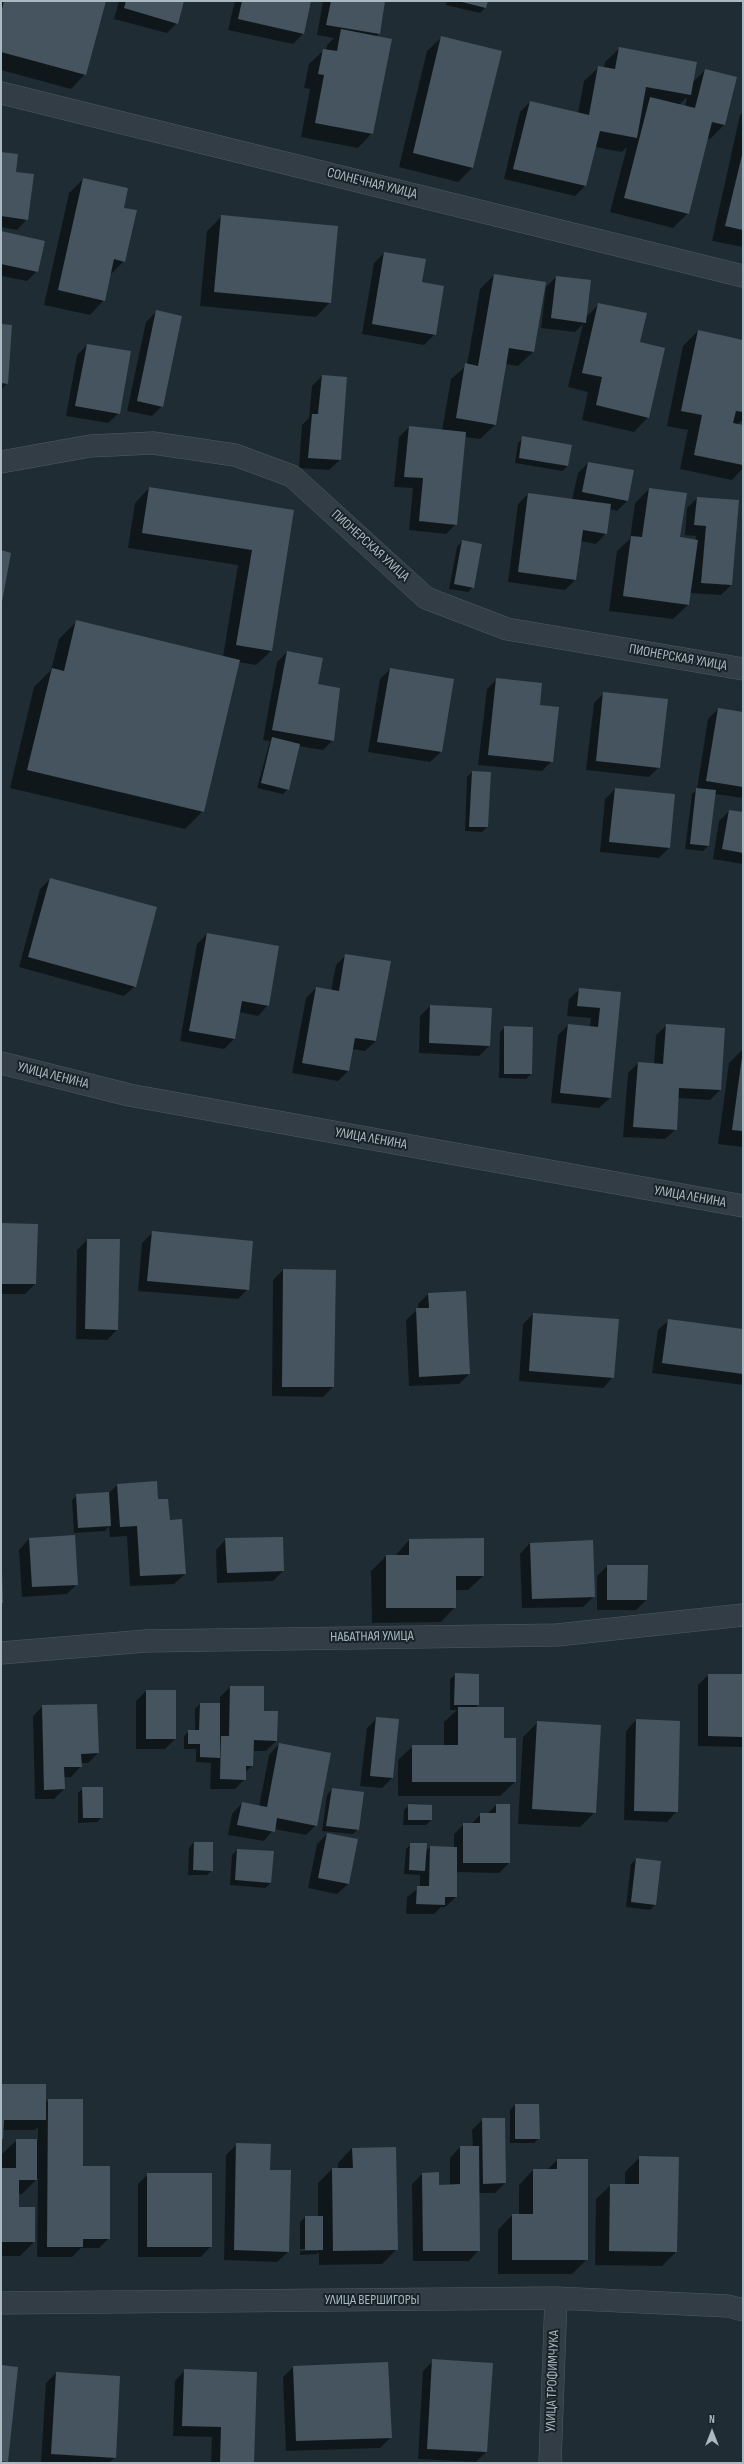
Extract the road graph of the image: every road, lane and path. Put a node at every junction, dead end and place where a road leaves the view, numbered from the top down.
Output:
1 (1, 93) edge
2 (743, 276) edge
3 (1, 462) edge
4 (743, 669) edge
5 (1, 1063) edge
6 (743, 1206) edge
7 (743, 1615) edge
8 (1, 1653) edge
9 (556, 2298) junction
10 (1, 2302) edge
11 (743, 2310) edge
12 (550, 2463) edge

1 - 2 street, СОЛНЕЧНАЯ УЛИЦА
3 - 4 street, ПИОНЕРСКАЯ УЛИЦА
5 - 6 street, УЛИЦА ЛЕНИНА
7 - 8 street, НАБАТНАЯ УЛИЦА
9 - 10 street, УЛИЦА ВЕРШИГОРЫ
9 - 11 street, УЛИЦА ВЕРШИГОРЫ
9 - 12 street, УЛИЦА ТРОФИМЧУКА

